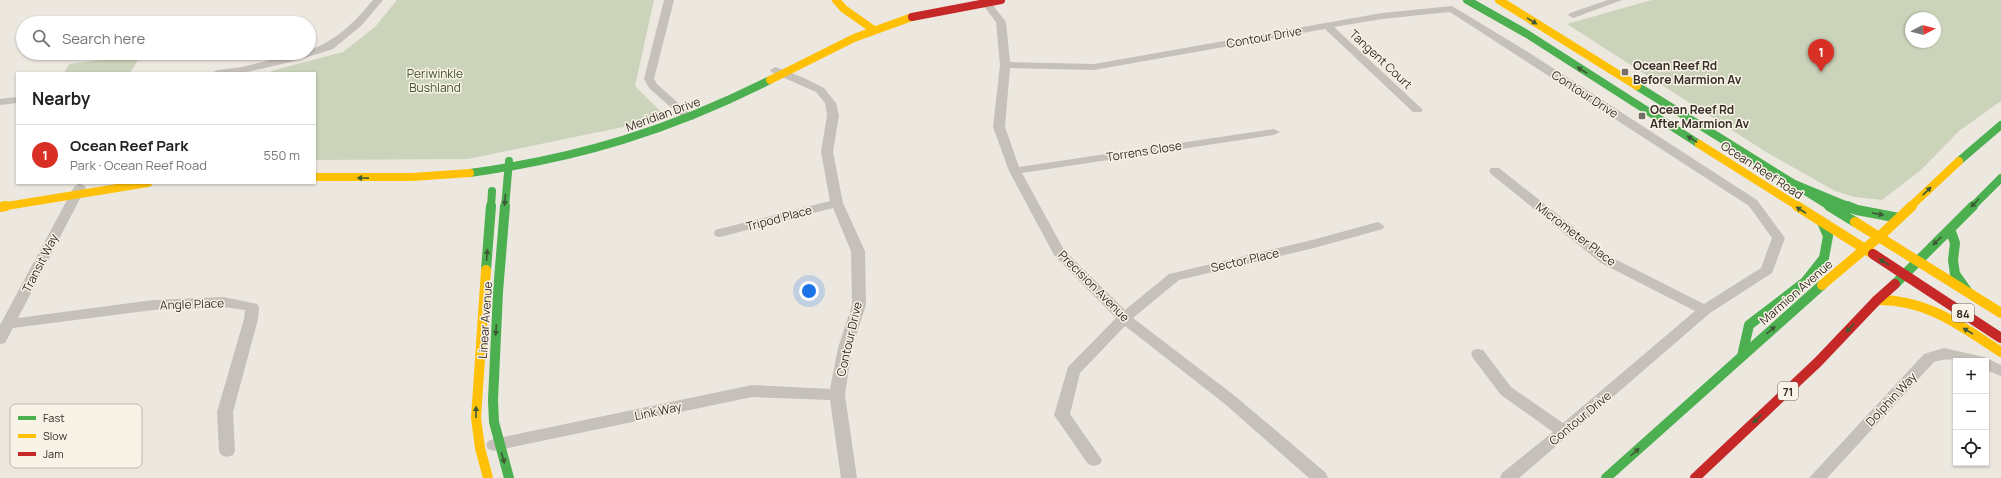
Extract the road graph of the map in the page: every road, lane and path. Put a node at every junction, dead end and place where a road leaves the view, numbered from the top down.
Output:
1 (378, 0) edge
2 (668, 0) edge
3 (836, 0) edge
4 (970, 0) edge
5 (1001, 0) edge
6 (1467, 0) edge
7 (1499, 0) edge
8 (1618, 0) edge
9 (985, 1) edge
10 (1573, 15) dead end
11 (1327, 26) junction
12 (871, 28) junction
13 (316, 51) edge
14 (286, 60) edge
15 (1005, 65) junction
16 (222, 72) edge
17 (780, 72) junction
18 (16, 100) edge
19 (0, 102) edge
20 (1417, 110) dead end
21 (686, 116) junction
22 (2001, 125) edge
23 (1274, 132) dead end
24 (509, 164) junction
25 (316, 170) edge
26 (1015, 171) junction
27 (1495, 171) dead end
28 (493, 174) junction
29 (316, 177) edge
30 (2001, 178) edge
31 (1792, 183) junction
32 (99, 184) edge
33 (138, 184) edge
34 (78, 190) junction
35 (0, 201) edge
36 (837, 203) junction
37 (0, 207) edge
38 (1899, 218) junction
39 (1822, 222) junction
40 (1378, 226) dead end
41 (1950, 228) junction
42 (720, 233) dead end
43 (1880, 236) junction
44 (1863, 248) junction
45 (1918, 261) junction
46 (1905, 275) junction
47 (1967, 291) junction
48 (1877, 300) junction
49 (1705, 310) junction
50 (2001, 313) edge
51 (1124, 318) junction
52 (9, 324) junction
53 (2001, 338) edge
54 (0, 339) edge
55 (2001, 352) edge
56 (1478, 354) dead end
57 (1742, 356) junction
58 (1966, 358) edge
59 (1989, 365) edge
60 (2001, 371) edge
61 (837, 395) junction
62 (1564, 432) junction
63 (499, 444) junction
64 (480, 448) junction
65 (227, 451) dead end
66 (1094, 460) dead end
67 (488, 478) edge
68 (509, 478) edge
69 (849, 478) edge
70 (1320, 478) edge
71 (1508, 478) edge
72 (1606, 478) edge
73 (1695, 478) edge
74 (1817, 478) edge

1 - 13 street
2 - 21 street
3 - 12 main road
4 - 12 main road, Meridian Drive
5 - 9 main road, Meridian Drive
39 -> 6 main road, Ocean Reef Road
7 -> 31 main road, Ocean Reef Road
8 - 10 street
9 - 12 main road, Meridian Drive
9 - 15 street, Precision Avenue
11 - 15 street, Contour Drive
11 - 20 street, Tangent Court
11 - 49 street, Contour Drive
12 - 17 main road, Meridian Drive
14 - 16 street
15 - 26 street, Precision Avenue
17 - 21 main road, Meridian Drive
17 - 36 street, Contour Drive
18 - 19 street
21 - 24 main road, Meridian Drive
38 -> 22 main road, Marmion Avenue
23 - 26 street, Torrens Close
24 - 28 main road, Meridian Drive
24 -> 63 main road, Linear Avenue
25 - 28 main road, Meridian Drive
26 - 51 street, Precision Avenue
27 - 49 street, Micrometer Place
28 -> 29 main road, Meridian Drive
64 -> 28 main road, Linear Avenue
30 -> 41 main road, 71
31 -> 38 main road
31 - 43 main road, Ocean Reef Road
32 - 34 main road
33 - 34 main road
34 - 35 main road
34 - 37 main road
34 - 52 street, Transit Way
36 - 42 street, Tripod Place
36 - 61 street, Contour Drive
38 - 43 main road, Marmion Avenue
39 - 44 main road, Ocean Reef Road
39 - 57 main road
40 - 51 street, Sector Place
41 -> 45 main road, 71
41 - 47 main road
43 - 44 main road, Marmion Avenue
43 - 45 main road, Ocean Reef Road
46 -> 44 main road, Ocean Reef Road
57 -> 44 main road, Marmion Avenue
45 - 46 main road, 71
45 - 47 main road, Ocean Reef Road / 84
46 - 48 main road, 71
46 - 53 main road, Ocean Reef Road / 84
47 - 50 main road, Ocean Reef Road / 84
55 -> 48 main road
48 -> 73 main road, 71
49 - 62 street, Contour Drive
51 - 66 street, Sector Place
51 - 70 street, Precision Avenue
52 - 54 street, Transit Way
52 - 65 street, Angle Place
56 - 62 street
72 -> 57 main road, Marmion Avenue
58 - 74 street, Dolphin Way
59 - 60 street
61 - 63 street, Link Way
61 - 69 street, Contour Drive
62 - 71 street, Contour Drive
63 - 64 street, Link Way
63 -> 68 main road, Linear Avenue
64 - 67 main road, Linear Avenue

